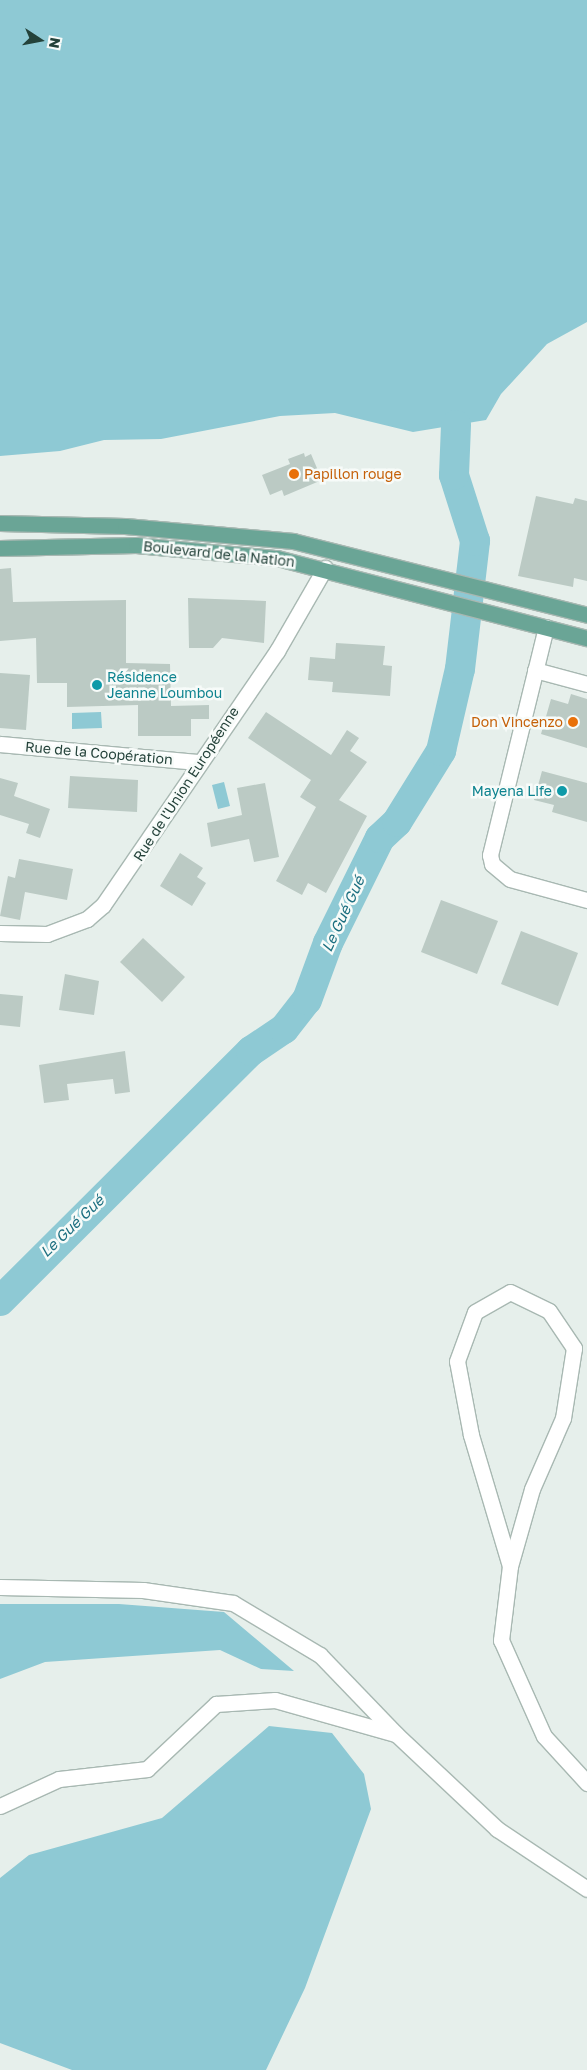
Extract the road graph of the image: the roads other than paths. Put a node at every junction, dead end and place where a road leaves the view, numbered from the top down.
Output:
1 (0, 523) edge
2 (0, 548) edge
3 (325, 568) junction
4 (587, 615) edge
5 (546, 627) junction
6 (587, 638) edge
7 (535, 670) junction
8 (587, 684) edge
9 (0, 744) edge
10 (198, 762) junction
11 (587, 900) edge
12 (0, 933) edge
13 (510, 1566) junction
14 (0, 1587) edge
15 (396, 1734) junction
16 (587, 1783) edge
17 (0, 1806) edge
18 (587, 1888) edge

1 - 4 main road, Boulevard de la Nation
2 - 3 main road, Boulevard de la Nation
3 - 5 main road, Boulevard de la Nation
3 - 10 street, Rue de l'Union Européenne
5 - 6 main road, Boulevard de la Nation
5 - 7 street
7 - 8 street
7 - 11 street
9 - 10 street, Rue de la Coopération
10 - 12 street, Rue de l'Union Européenne
13 - 13 street
13 - 16 street
14 - 15 street
15 - 17 street
15 - 18 street

